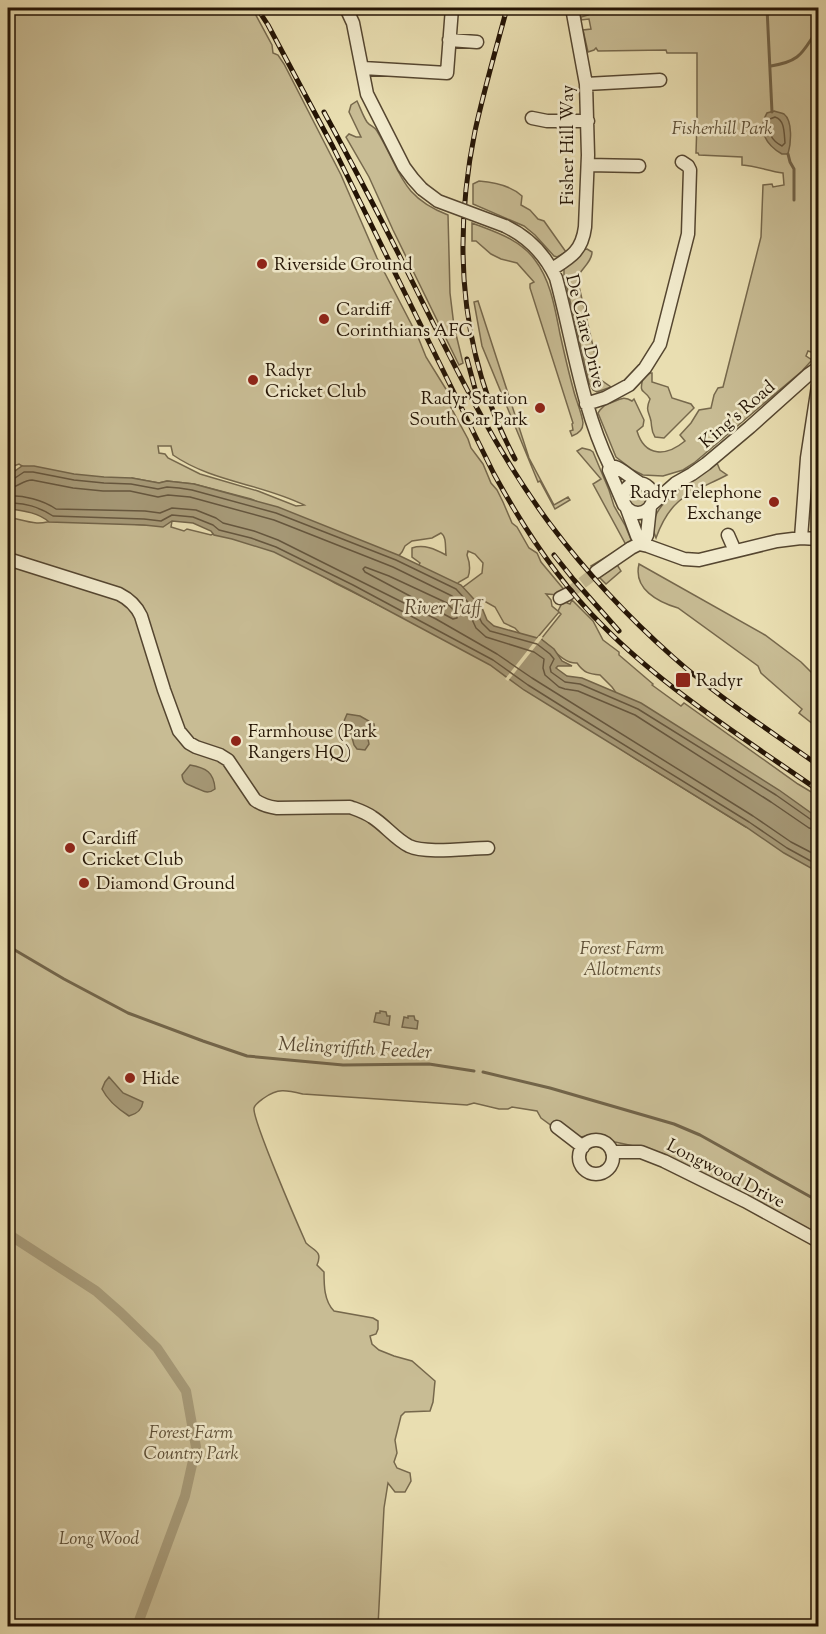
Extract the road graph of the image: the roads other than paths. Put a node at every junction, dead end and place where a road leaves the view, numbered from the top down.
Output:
1 (346, 8) edge
2 (452, 8) edge
3 (572, 8) edge
4 (449, 40) junction
5 (477, 42) dead end
6 (363, 68) junction
7 (660, 80) dead end
8 (586, 84) junction
9 (532, 118) dead end
10 (588, 121) junction
11 (682, 162) dead end
12 (588, 165) junction
13 (639, 166) dead end
14 (552, 269) junction
15 (818, 370) edge
16 (819, 386) edge
17 (586, 404) junction
18 (610, 465) junction
19 (641, 483) junction
20 (676, 483) junction
21 (626, 506) junction
22 (650, 506) junction
23 (728, 535) dead end
24 (801, 538) junction
25 (819, 539) edge
26 (643, 543) junction
27 (735, 551) junction
28 (8, 559) edge
29 (596, 572) tunnel mouth
30 (488, 848) dead end
31 (556, 1127) dead end
32 (583, 1147) junction
33 (612, 1152) junction
34 (819, 1241) edge

1 - 6 street, De Clare Drive
2 - 4 street
3 - 8 street, Fisher Hill Way
4 - 5 street
4 - 6 street
6 - 14 street, De Clare Drive, bridge
7 - 8 street
8 - 10 street, Fisher Hill Way
9 - 10 street
10 - 12 street, Fisher Hill Way
11 - 17 street
12 - 13 street
12 - 14 street, Fisher Hill Way
14 - 17 street, De Clare Drive
15 - 20 street, King's Road
16 - 24 street
17 - 18 street, De Clare Drive
18 - 19 street
18 - 21 street, De Clare Drive
19 - 20 street
19 - 21 street
19 - 22 street
20 - 22 street, King's Road
21 - 22 street
21 - 26 street, De Clare Drive
22 - 26 street
23 - 27 street
24 - 25 street
24 - 27 street
26 - 27 street
26 - 29 street
28 - 30 street
31 - 32 street
32 - 33 street, Longwood Drive
32 - 33 street
33 - 34 street, Longwood Drive

